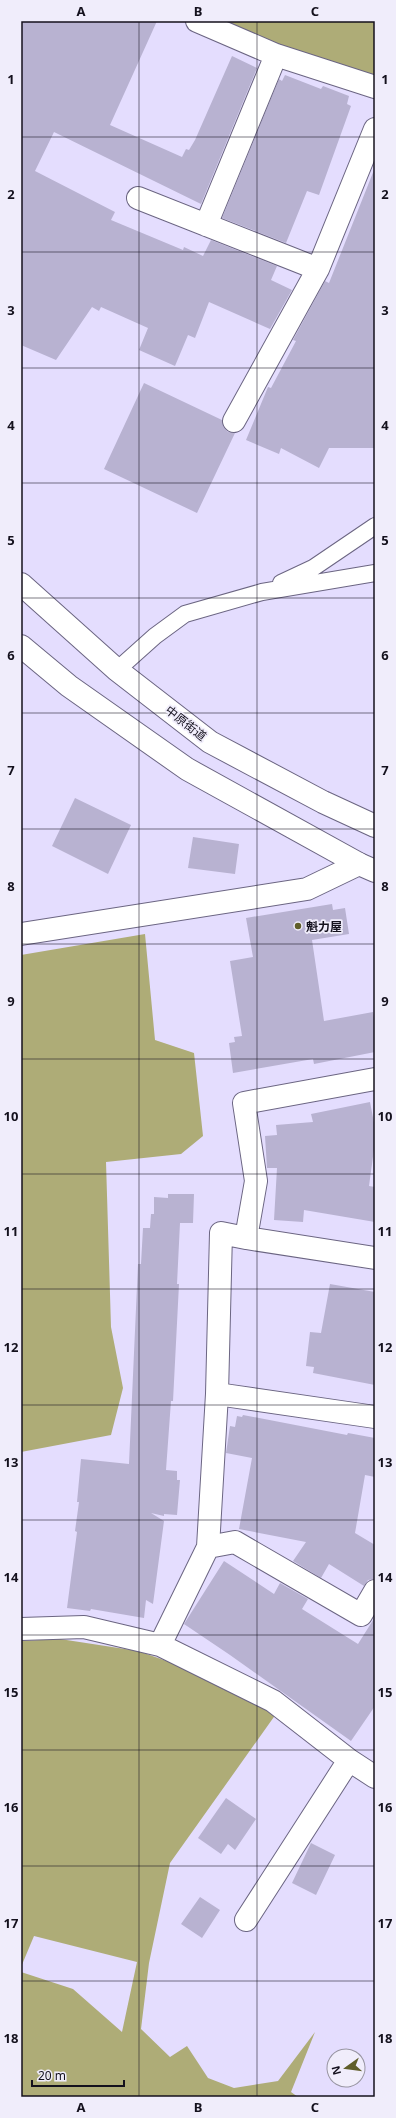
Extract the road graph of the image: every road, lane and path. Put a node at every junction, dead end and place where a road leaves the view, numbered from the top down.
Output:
1 (197, 21) edge
2 (276, 55) junction
3 (375, 87) edge
4 (375, 129) edge
5 (138, 198) dead end
6 (206, 225) junction
7 (318, 269) junction
8 (234, 420) dead end
9 (375, 526) edge
10 (375, 572) edge
11 (21, 584) edge
12 (262, 592) junction
13 (21, 646) edge
14 (117, 670) junction
15 (375, 826) edge
16 (367, 868) edge
17 (21, 934) edge
18 (375, 1079) edge
19 (246, 1238) junction
20 (375, 1258) edge
21 (217, 1394) junction
22 (375, 1417) edge
23 (208, 1548) junction
24 (375, 1591) edge
25 (21, 1629) edge
26 (160, 1646) junction
27 (350, 1760) junction
28 (375, 1776) edge
29 (246, 1920) dead end

1 - 2 street
2 - 3 street
2 - 6 street
4 - 7 street
5 - 6 street
6 - 7 street
7 - 8 street
9 - 12 lane
10 - 12 lane
11 - 14 street, 中原街道
12 - 14 lane
13 - 16 street
14 - 15 street, 中原街道
16 - 17 street
18 - 19 street
19 - 20 street
19 - 21 street
21 - 22 street
21 - 23 street
23 - 24 street
23 - 26 street
25 - 26 street
26 - 27 street
27 - 28 street
27 - 29 street

